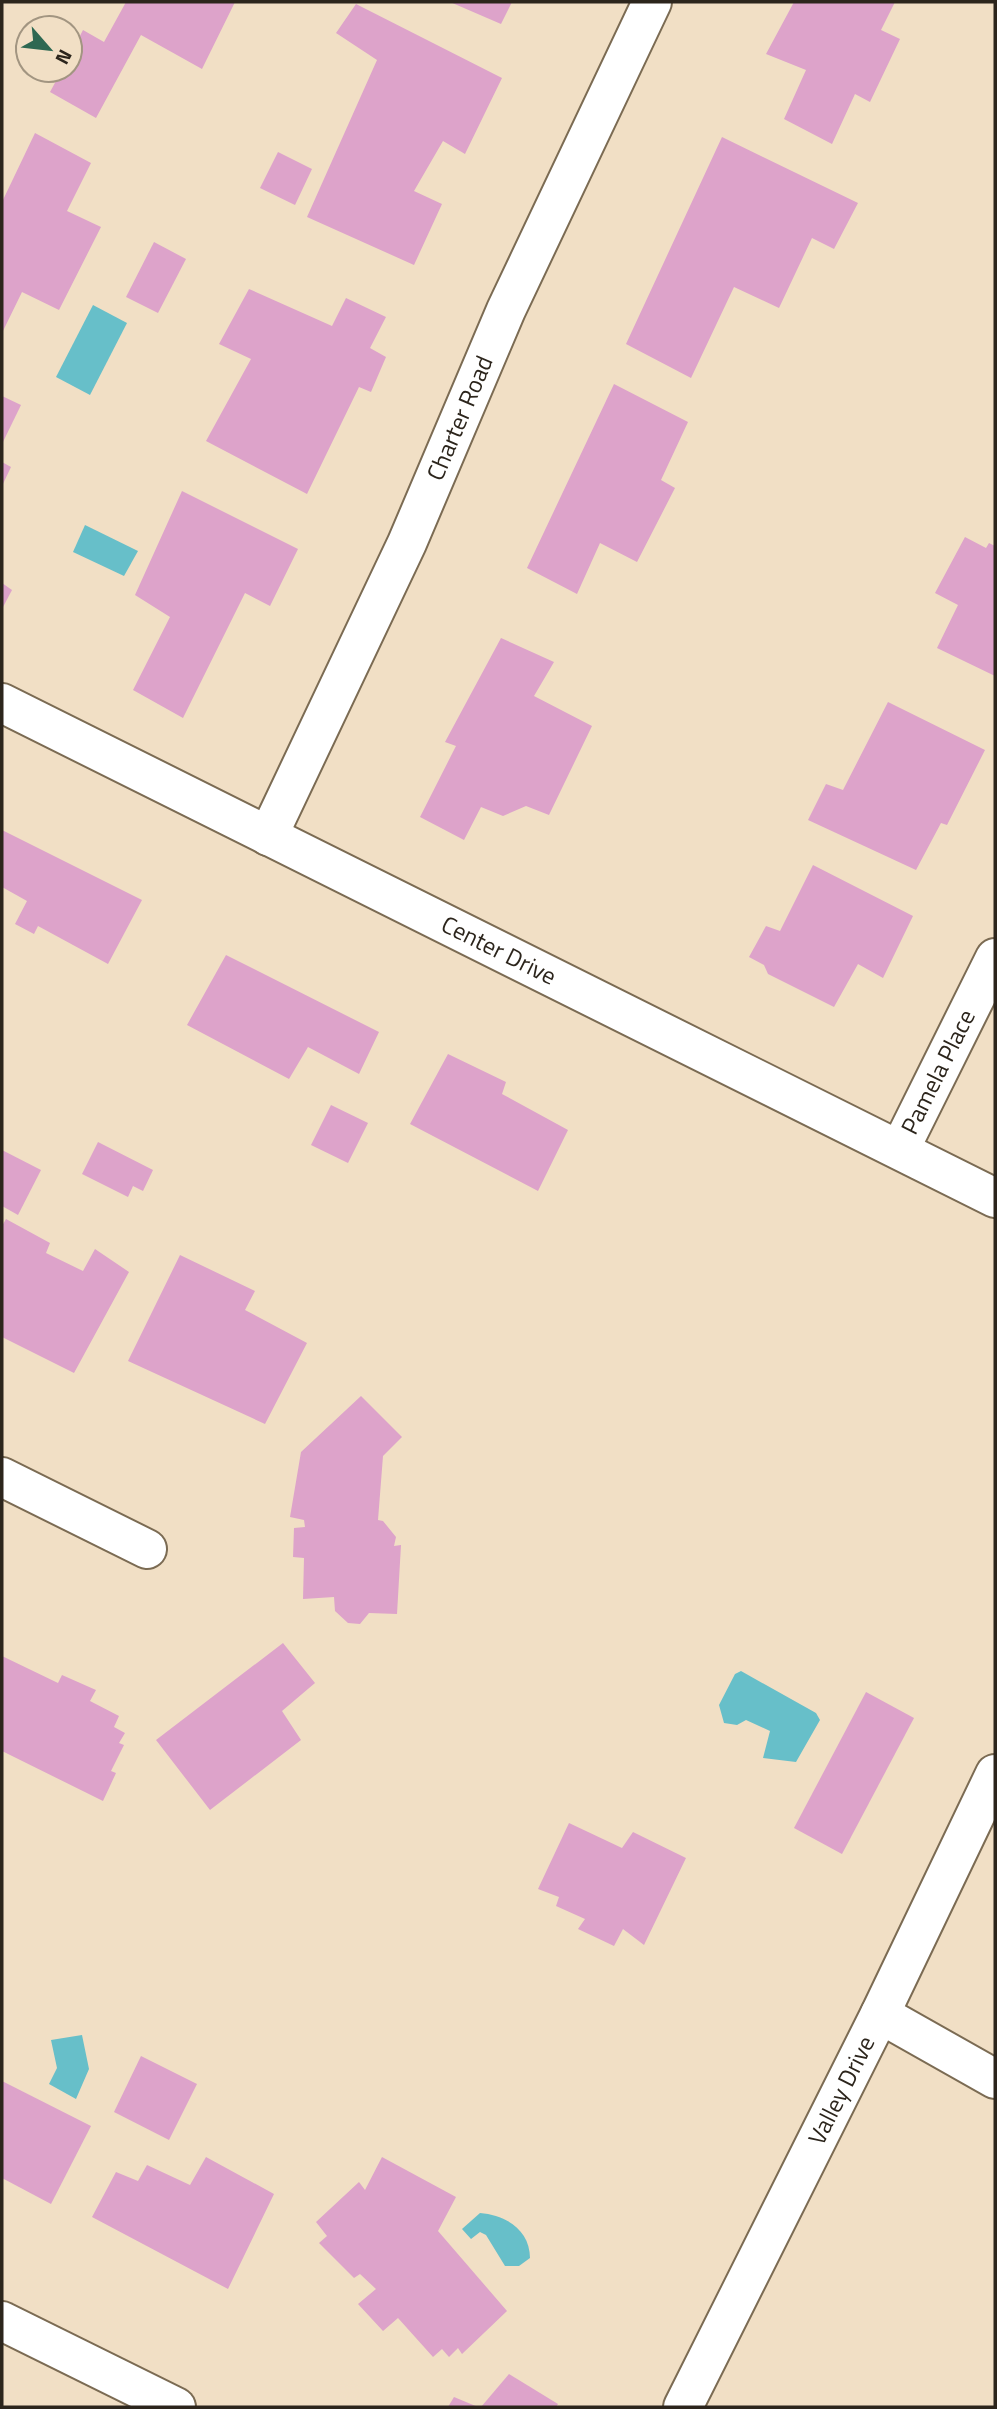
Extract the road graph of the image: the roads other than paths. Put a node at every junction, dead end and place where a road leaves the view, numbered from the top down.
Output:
1 (652, 2) edge
2 (2, 703) edge
3 (268, 836) junction
4 (995, 958) edge
5 (900, 1149) junction
6 (995, 1198) edge
7 (2, 1477) edge
8 (146, 1549) dead end
9 (995, 1774) edge
10 (880, 2014) junction
11 (995, 2079) edge
12 (2, 2321) edge
13 (176, 2407) edge
14 (683, 2407) edge

1 - 3 street, Charter Road
2 - 3 street, Center Drive
3 - 5 street, Center Drive
4 - 5 street, Pamela Place
5 - 6 street, Center Drive
7 - 8 street
9 - 10 street, Valley Drive
10 - 11 street
10 - 14 street, Valley Drive
12 - 13 street

